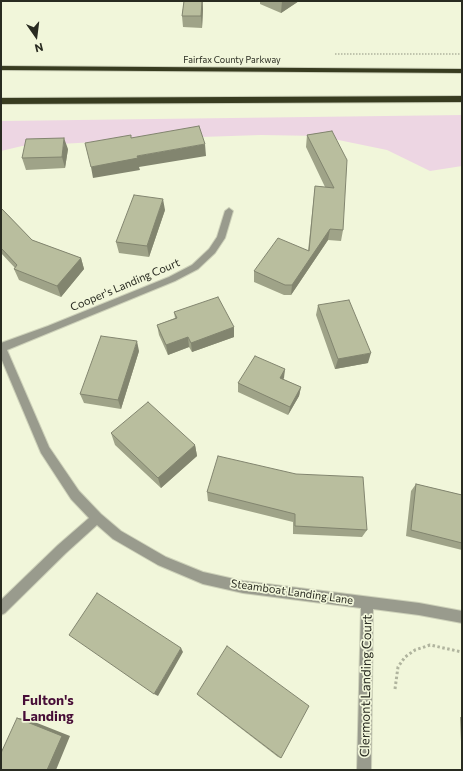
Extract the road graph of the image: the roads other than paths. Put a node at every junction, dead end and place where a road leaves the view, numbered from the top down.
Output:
1 (1, 68) edge
2 (462, 72) edge
3 (462, 99) edge
4 (1, 101) edge
5 (229, 211) dead end
6 (1, 347) edge
7 (97, 518) junction
8 (367, 602) junction
9 (1, 609) edge
10 (462, 617) edge
11 (364, 770) edge

1 - 2 highway, Fairfax County Parkway
3 - 4 highway
5 - 6 street, Cooper's Landing Court
6 - 7 street, Steamboat Landing Lane
7 - 8 street, Steamboat Landing Lane
7 - 9 street
8 - 10 street, Steamboat Landing Lane
8 - 11 street, Clermont Landing Court

